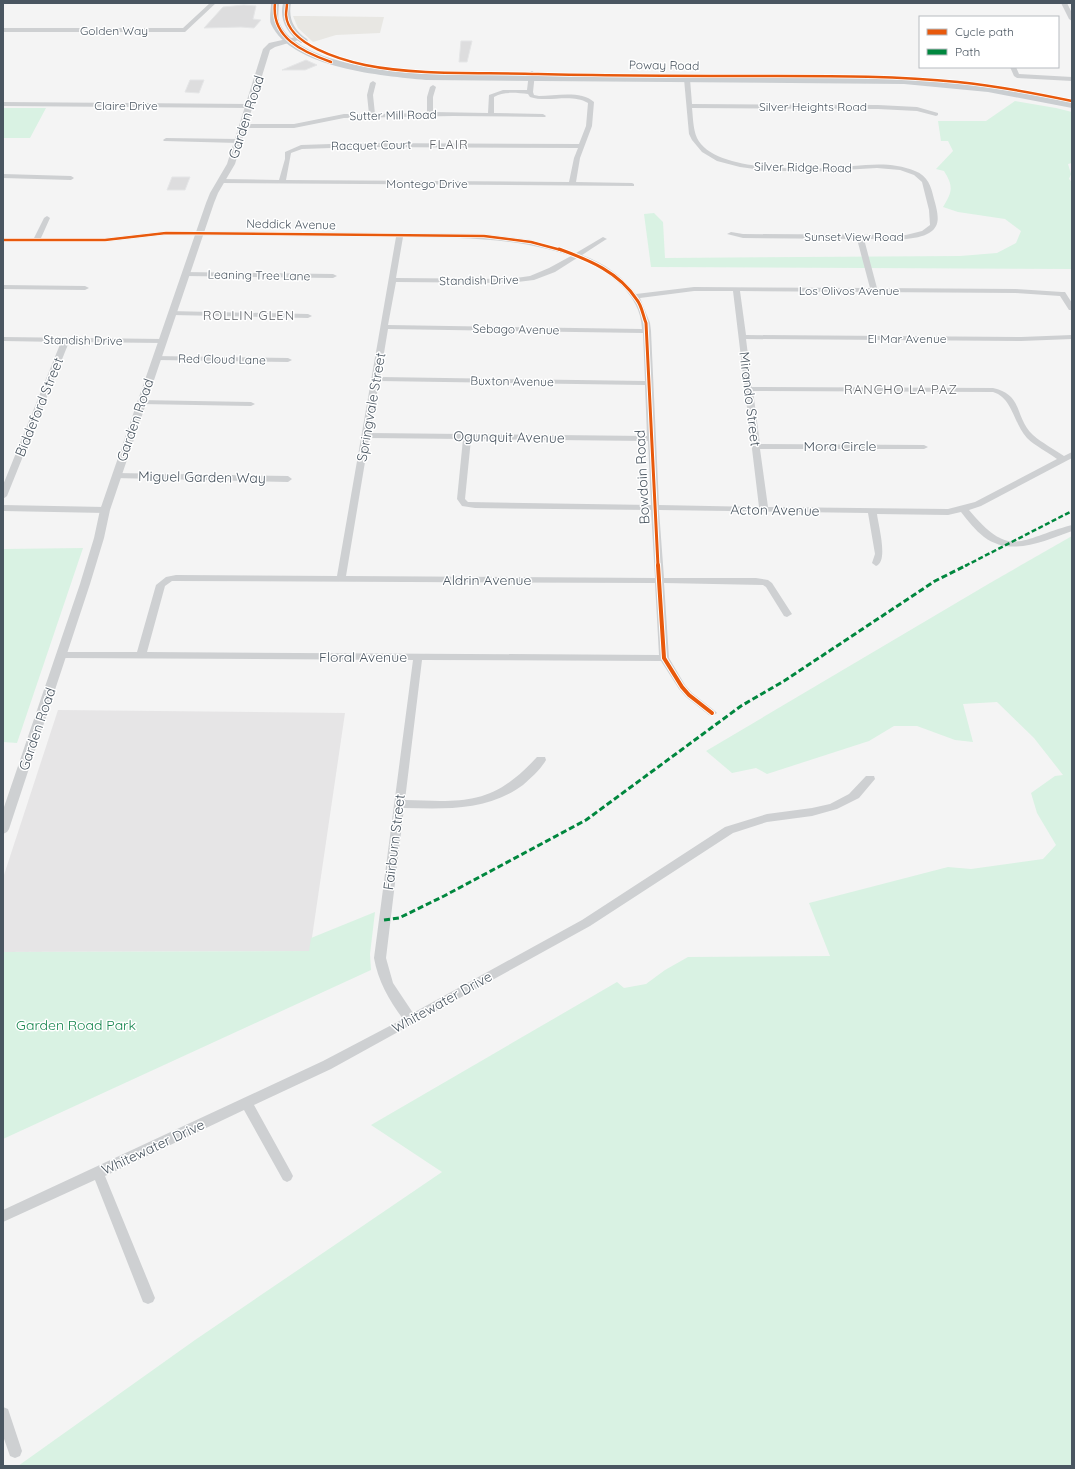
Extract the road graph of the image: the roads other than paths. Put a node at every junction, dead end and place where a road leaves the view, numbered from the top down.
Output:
1 (213, 3) edge
2 (275, 3) edge
3 (282, 3) edge
4 (287, 3) edge
5 (1064, 3) edge
6 (1072, 19) edge
7 (288, 23) junction
8 (3, 30) edge
9 (300, 38) junction
10 (290, 41) junction
11 (1013, 68) edge
12 (532, 75) junction
13 (687, 77) junction
14 (1072, 79) edge
15 (373, 83) dead end
16 (433, 88) dead end
17 (530, 92) junction
18 (1072, 101) edge
19 (3, 104) edge
20 (1072, 105) edge
21 (250, 106) junction
22 (689, 106) junction
23 (430, 114) junction
24 (936, 114) dead end
25 (372, 116) junction
26 (491, 116) junction
27 (543, 116) dead end
28 (243, 126) junction
29 (166, 140) dead end
30 (238, 141) junction
31 (581, 146) junction
32 (3, 176) edge
33 (71, 178) dead end
34 (222, 182) junction
35 (282, 182) junction
36 (572, 184) junction
37 (632, 184) dead end
38 (927, 185) joint
39 (47, 218) dead end
40 (200, 233) junction
41 (731, 234) dead end
42 (400, 235) junction
43 (860, 237) junction
44 (603, 239) dead end
45 (3, 240) edge
46 (36, 240) junction
47 (576, 255) junction
48 (186, 274) junction
49 (333, 276) dead end
50 (393, 280) junction
51 (3, 287) edge
52 (85, 288) dead end
53 (736, 289) junction
54 (874, 290) junction
55 (636, 296) junction
56 (1072, 308) edge
57 (172, 313) junction
58 (308, 316) dead end
59 (384, 327) junction
60 (647, 331) junction
61 (1072, 337) edge
62 (742, 338) junction
63 (3, 339) edge
64 (66, 340) junction
65 (162, 341) junction
66 (157, 358) junction
67 (288, 360) dead end
68 (376, 379) junction
69 (649, 383) junction
70 (749, 389) junction
71 (142, 402) junction
72 (251, 404) dead end
73 (366, 435) junction
74 (468, 436) junction
75 (651, 439) junction
76 (756, 446) junction
77 (924, 447) dead end
78 (1068, 458) edge
79 (116, 476) junction
80 (288, 479) dead end
81 (3, 496) edge
82 (3, 508) edge
83 (655, 508) junction
84 (963, 509) junction
85 (105, 510) junction
86 (764, 510) junction
87 (872, 511) junction
88 (1072, 528) edge
89 (876, 563) dead end
90 (341, 579) junction
91 (659, 581) junction
92 (787, 614) dead end
93 (62, 654) junction
94 (141, 656) junction
95 (418, 657) junction
96 (664, 658) junction
97 (712, 713) dead end
98 (540, 760) dead end
99 (870, 779) dead end
100 (399, 804) junction
101 (3, 829) edge
102 (411, 1020) junction
103 (246, 1103) junction
104 (98, 1173) junction
105 (287, 1176) dead end
106 (3, 1216) edge
107 (148, 1298) dead end
108 (3, 1414) edge
109 (15, 1451) dead end

1 - 8 street, Golden Way
2 - 10 main road, Poway Road
3 - 7 main road, Poway Road
4 - 7 main road
5 - 6 street
7 - 9 main road, Poway Road
9 - 10 street, Garden Road
9 - 12 main road, Poway Road
10 - 12 main road, Poway Road
10 - 21 street, Garden Road
11 - 14 street
12 - 13 main road, Poway Road
12 - 17 street
13 - 18 main road, Poway Road
13 - 20 main road, Poway Road
13 - 22 street, Silver Ridge Road
15 - 25 street
16 - 23 street
17 - 26 street
17 - 31 street
19 - 21 street, Claire Drive
21 - 28 street, Garden Road
22 - 24 street, Silver Heights Road
22 - 38 street, Silver Ridge Road
23 - 25 street, Sutter Mill Road
23 - 26 street, Sutter Mill Road
25 - 28 street, Sutter Mill Road
26 - 27 street, Sutter Mill Road
28 - 30 street, Garden Road
29 - 30 street
30 - 34 street, Garden Road
31 - 35 street, Racquet Court
31 - 36 street
32 - 33 street
34 - 35 street, Montego Drive
34 - 40 street, Garden Road
35 - 36 street, Montego Drive
36 - 37 street, Montego Drive
38 - 43 street, Sunset View Road
39 - 46 street
40 - 42 street, Neddick Avenue
40 - 46 street, Neddick Avenue
40 - 48 street, Garden Road
41 - 43 street, Sunset View Road
42 - 47 street, Neddick Avenue
42 - 50 street, Springvale Street
43 - 54 street
44 - 47 street, Standish Drive
45 - 46 street, Neddick Avenue
47 - 50 street, Standish Drive
47 - 55 street, Bowdoin Road
48 - 49 street, Leaning Tree Lane
48 - 57 street, Garden Road
50 - 59 street, Springvale Street
51 - 52 street
53 - 54 street, Los Olivos Avenue
53 - 55 street, Los Olivos Avenue
53 - 62 street, Mirando Street
54 - 56 street, Los Olivos Avenue
55 - 60 street, Bowdoin Road
57 - 58 street
57 - 65 street, Garden Road
59 - 60 street, Sebago Avenue
59 - 68 street, Springvale Street
60 - 69 street, Bowdoin Road
61 - 62 street, El Mar Avenue
62 - 70 street, Mirando Street
63 - 64 street, Standish Drive
64 - 65 street, Standish Drive
64 - 81 street, Biddeford Street
65 - 66 street, Garden Road
66 - 67 street, Red Cloud Lane
66 - 71 street, Garden Road
68 - 69 street, Buxton Avenue
68 - 73 street, Springvale Street
69 - 75 street, Bowdoin Road
70 - 76 street, Mirando Street
70 - 78 street
71 - 72 street
71 - 79 street, Garden Road
73 - 74 street, Ogunquit Avenue
73 - 90 street, Springvale Street
74 - 75 street, Ogunquit Avenue
74 - 83 street, Acton Avenue
75 - 83 street, Bowdoin Road
76 - 77 street, Mora Circle
76 - 86 street, Mirando Street
78 - 84 street, Acton Avenue
79 - 80 street, Miguel Garden Way
79 - 85 street, Garden Road
82 - 85 street
83 - 86 street, Acton Avenue
83 - 91 street, Bowdoin Road
84 - 87 street, Acton Avenue
84 - 88 street
85 - 93 street, Garden Road
86 - 87 street, Acton Avenue
87 - 89 street
90 - 91 street, Aldrin Avenue
90 - 94 street, Aldrin Avenue
91 - 92 street, Aldrin Avenue
91 - 96 street, Bowdoin Road
93 - 94 street, Floral Avenue
93 - 101 street, Garden Road
94 - 95 street, Floral Avenue
95 - 96 street, Floral Avenue
95 - 100 street, Fairburn Street
96 - 97 street, Bowdoin Road
98 - 100 street
99 - 102 street, Whitewater Drive
100 - 102 street, Fairburn Street
102 - 103 street, Whitewater Drive
103 - 104 street, Whitewater Drive
103 - 105 street
104 - 106 street, Whitewater Drive
104 - 107 street
108 - 109 street

